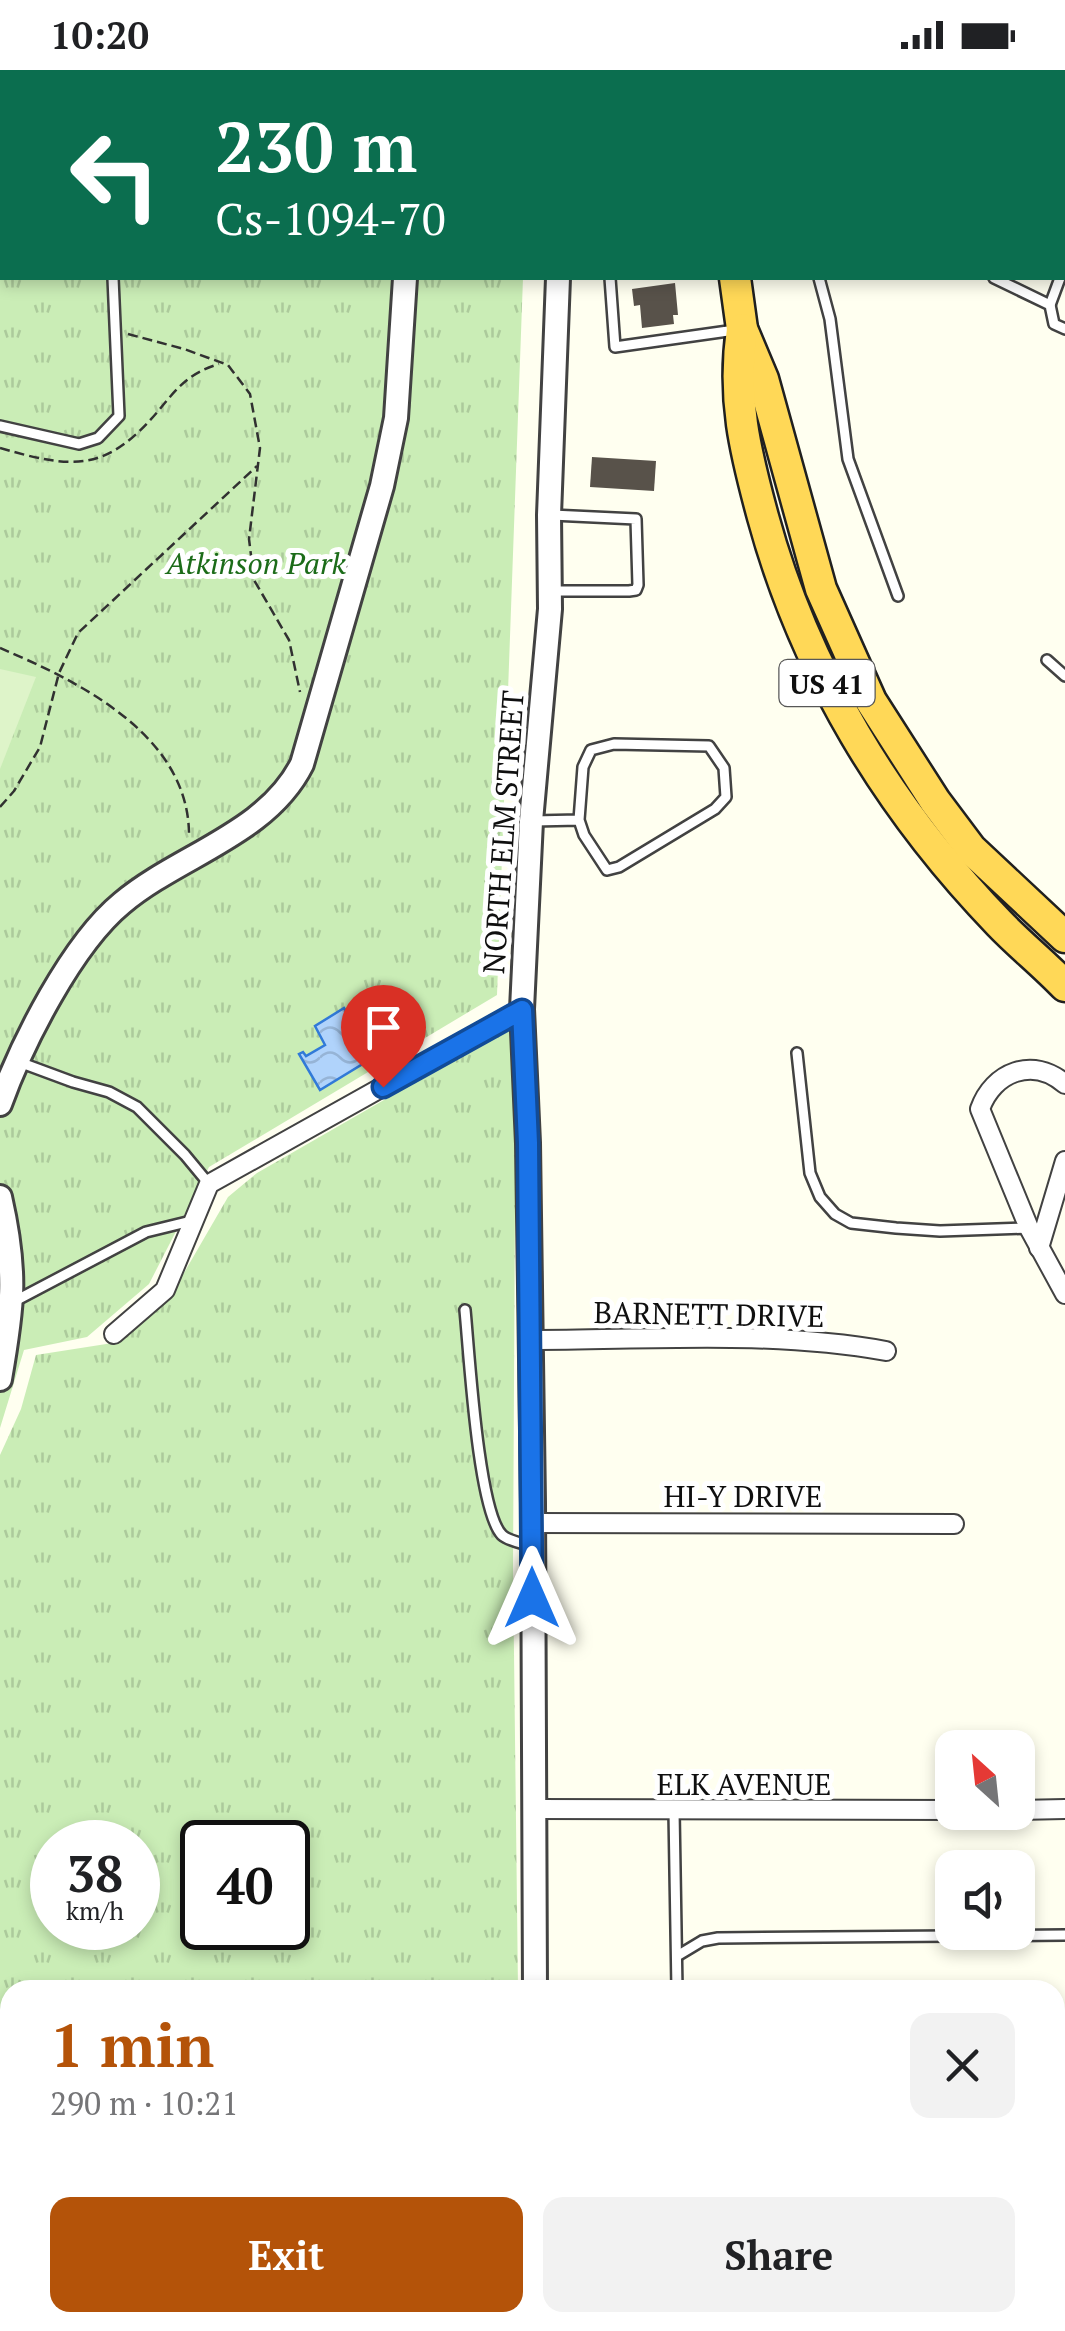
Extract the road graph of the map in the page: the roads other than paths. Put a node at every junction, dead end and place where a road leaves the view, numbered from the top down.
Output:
1 (112, 280) edge
2 (405, 280) edge
3 (558, 280) edge
4 (610, 280) edge
5 (735, 280) edge
6 (820, 280) edge
7 (998, 280) edge
8 (1060, 280) edge
9 (1050, 305) junction
10 (1065, 328) edge
11 (742, 329) junction
12 (0, 426) edge
13 (549, 515) junction
14 (550, 591) junction
15 (898, 596) dead end
16 (1046, 660) dead end
17 (1065, 676) edge
18 (579, 820) junction
19 (531, 821) junction
20 (971, 848) junction
21 (1065, 910) edge
22 (1065, 937) edge
23 (1061, 980) edge
24 (522, 1010) junction
25 (797, 1054) dead end
26 (18, 1061) junction
27 (1065, 1084) edge
28 (0, 1104) edge
29 (1065, 1161) edge
30 (208, 1184) junction
31 (0, 1197) edge
32 (194, 1220) junction
33 (1028, 1228) junction
34 (1039, 1248) junction
35 (1065, 1294) edge
36 (13, 1302) junction
37 (465, 1310) dead end
38 (114, 1334) dead end
39 (530, 1340) junction
40 (886, 1350) dead end
41 (0, 1379) edge
42 (954, 1524) dead end
43 (532, 1534) junction
44 (535, 1808) junction
45 (1065, 1809) edge
46 (935, 1810) edge
47 (1035, 1810) edge
48 (674, 1811) junction
49 (1065, 1935) edge
50 (677, 1956) junction
51 (535, 1980) edge
52 (677, 1980) edge

1 - 12 lane
2 - 26 street
3 - 13 street, NORTH ELM STREET
4 - 11 lane
5 - 11 highway, US 41
6 - 15 lane
7 - 9 lane
8 - 9 lane
9 - 10 lane
11 - 20 highway, US 41
11 - 23 highway, US 41
13 - 14 street, NORTH ELM STREET
13 - 14 lane
14 - 19 street, NORTH ELM STREET
16 - 17 lane
18 - 18 lane
18 - 19 lane
19 - 24 street, NORTH ELM STREET
20 - 21 highway
20 - 22 highway, US 41
24 - 30 street
24 - 39 street, NORTH ELM STREET
25 - 33 lane
26 - 28 street
26 - 30 lane
27 - 33 street
29 - 34 street
30 - 32 street
31 - 36 street
32 - 36 lane
32 - 38 street
33 - 34 street
34 - 35 street
36 - 41 street
37 - 43 lane
39 - 40 street, BARNETT DRIVE
39 - 43 street, NORTH ELM STREET
42 - 43 street, HI-Y DRIVE
43 - 44 street, NORTH ELM STREET
44 - 48 street, ELK AVENUE
44 - 51 street, NORTH ELM STREET
45 - 47 street
46 - 48 street, ELK AVENUE
48 - 50 lane
49 - 50 lane
50 - 52 lane

